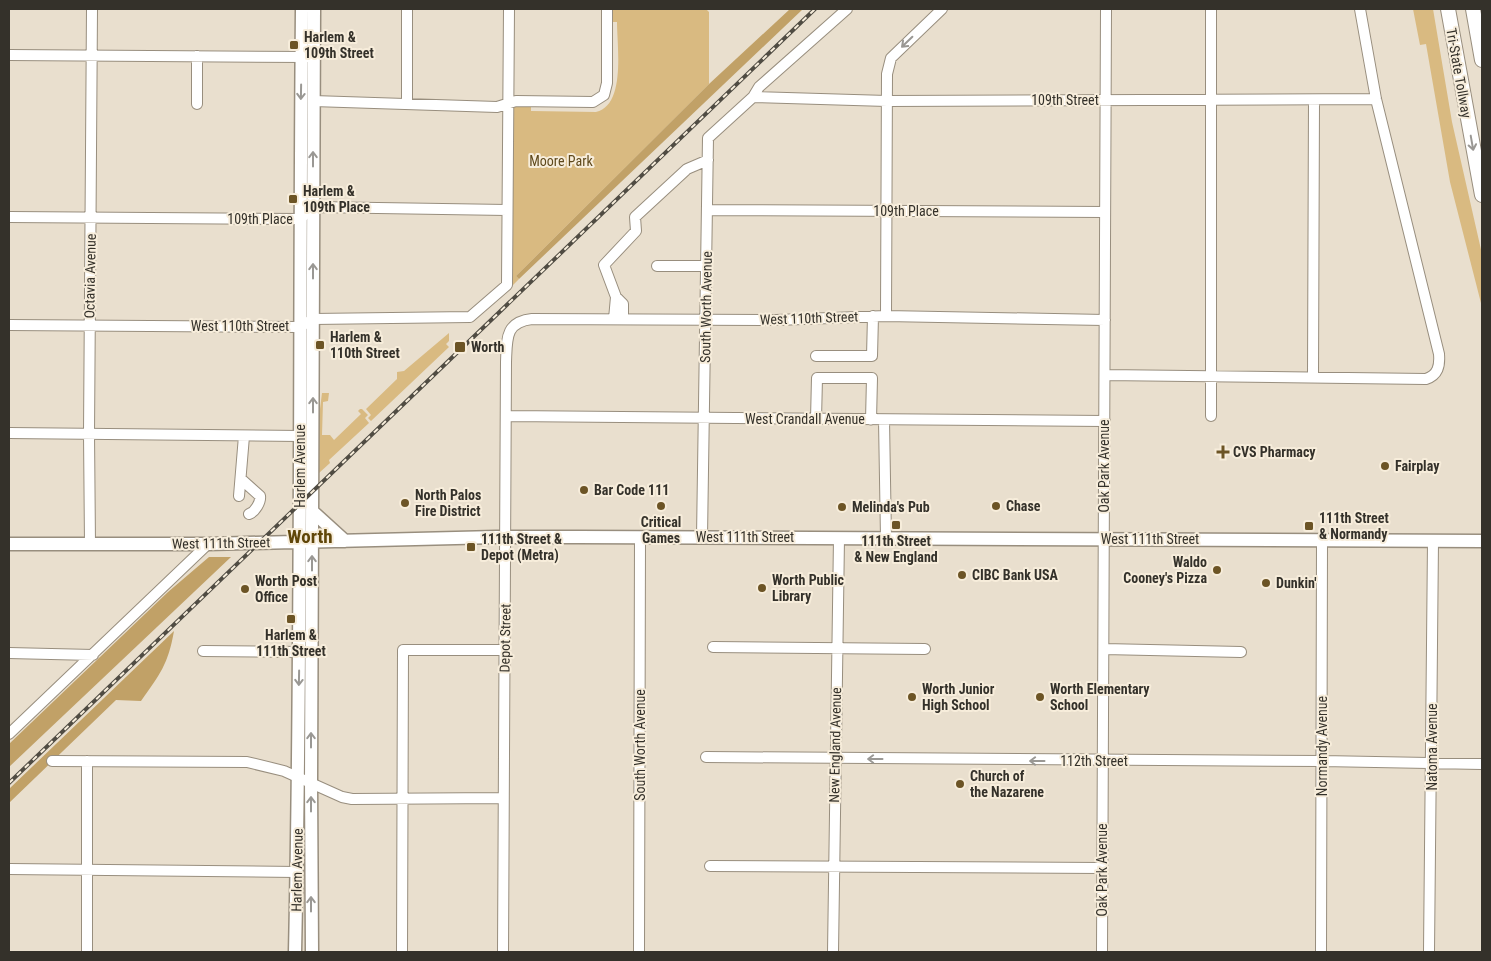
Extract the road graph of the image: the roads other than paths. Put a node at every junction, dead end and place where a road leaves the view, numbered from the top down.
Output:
1 (92, 9) edge
2 (302, 9) edge
3 (314, 9) edge
4 (407, 9) edge
5 (509, 9) edge
6 (607, 9) edge
7 (847, 9) edge
8 (942, 9) edge
9 (1106, 9) edge
10 (1211, 9) edge
11 (1360, 9) edge
12 (1448, 9) edge
13 (1473, 9) edge
14 (9, 56) edge
15 (92, 56) junction
16 (197, 56) junction
17 (308, 57) junction
18 (1482, 60) edge
19 (753, 97) junction
20 (1211, 99) junction
21 (1376, 99) junction
22 (1105, 100) junction
23 (1314, 100) junction
24 (313, 101) junction
25 (887, 101) junction
26 (197, 104) dead end
27 (406, 104) junction
28 (507, 104) junction
29 (708, 160) junction
30 (1482, 195) edge
31 (313, 207) junction
32 (507, 210) junction
33 (707, 210) junction
34 (886, 211) junction
35 (1105, 212) junction
36 (9, 217) edge
37 (91, 218) junction
38 (300, 219) junction
39 (656, 266) dead end
40 (706, 266) junction
41 (873, 316) junction
42 (886, 316) junction
43 (618, 319) junction
44 (706, 319) junction
45 (313, 320) junction
46 (1105, 320) junction
47 (9, 325) edge
48 (90, 326) junction
49 (514, 326) joint
50 (300, 327) junction
51 (816, 356) dead end
52 (1105, 375) junction
53 (1211, 375) junction
54 (1313, 377) junction
55 (506, 416) junction
56 (1211, 416) dead end
57 (704, 418) junction
58 (816, 419) junction
59 (871, 420) junction
60 (884, 420) junction
61 (1104, 421) junction
62 (9, 433) edge
63 (89, 434) junction
64 (244, 436) junction
65 (300, 436) junction
66 (241, 479) junction
67 (239, 496) dead end
68 (312, 512) junction
69 (248, 514) dead end
70 (506, 537) junction
71 (640, 537) junction
72 (702, 537) junction
73 (839, 538) junction
74 (886, 538) junction
75 (1104, 539) junction
76 (1322, 540) junction
77 (345, 541) junction
78 (1432, 541) junction
79 (1482, 541) edge
80 (306, 542) junction
81 (9, 544) edge
82 (90, 544) junction
83 (208, 544) junction
84 (713, 647) dead end
85 (837, 648) junction
86 (925, 649) dead end
87 (506, 650) junction
88 (1104, 650) junction
89 (203, 651) dead end
90 (305, 652) junction
91 (1241, 652) dead end
92 (9, 653) edge
93 (93, 655) junction
94 (9, 734) edge
95 (706, 757) dead end
96 (834, 759) junction
97 (52, 761) dead end
98 (87, 761) junction
99 (1103, 761) junction
100 (1322, 761) junction
101 (1432, 763) junction
102 (1482, 764) edge
103 (298, 776) junction
104 (311, 782) junction
105 (503, 798) junction
106 (404, 799) junction
107 (710, 866) dead end
108 (834, 868) junction
109 (1102, 868) junction
110 (9, 869) edge
111 (87, 870) junction
112 (297, 872) junction
113 (87, 952) edge
114 (295, 952) edge
115 (312, 952) edge
116 (402, 952) edge
117 (503, 952) edge
118 (639, 952) edge
119 (833, 952) edge
120 (1102, 952) edge
121 (1321, 952) edge
122 (1429, 952) edge

1 - 15 street, Octavia Avenue
2 - 17 main road, Harlem Avenue
3 - 17 main road, Harlem Avenue
4 - 27 street
5 - 28 street
6 - 28 street
7 - 19 street, South Worth Avenue
8 -> 25 street
9 - 22 street, Oak Park Avenue
10 - 20 street
11 - 21 street
12 -> 30 highway, Tri-State Tollway
13 - 18 highway, Tri-State Tollway
14 - 15 street
15 - 16 street
15 - 37 street, Octavia Avenue
16 - 17 street
16 - 26 street
17 - 24 main road, Harlem Avenue
17 -> 38 main road, Harlem Avenue
19 - 25 street, 109th Street
19 - 29 street, South Worth Avenue
20 - 22 street, 109th Street
20 - 23 street, 109th Street
20 - 53 street
21 - 23 street, 109th Street
21 - 54 street
22 - 25 street, 109th Street
22 - 35 street, Oak Park Avenue
23 - 54 street
24 - 27 street
31 -> 24 main road, Harlem Avenue
25 - 34 street
27 - 28 street
28 - 32 street
29 - 33 street, South Worth Avenue
29 - 43 street
31 - 32 street
31 - 38 street, 109th Place
45 -> 31 main road, Harlem Avenue
32 - 45 street, West 110th Street
33 - 34 street, 109th Place
33 - 40 street, South Worth Avenue
34 - 35 street, 109th Place
34 - 42 street
35 - 46 street, Oak Park Avenue
36 - 37 street, 109th Place
37 - 38 street, 109th Place
37 - 48 street, Octavia Avenue
38 - 50 main road, Harlem Avenue
39 - 40 street
40 - 44 street, South Worth Avenue
41 - 42 street, West 110th Street
41 - 44 street, West 110th Street
41 - 51 street
42 - 46 street, West 110th Street
43 - 44 street, West 110th Street
43 - 49 street, West 110th Street
44 - 57 street, South Worth Avenue
45 - 50 street, West 110th Street
68 -> 45 main road, Harlem Avenue
46 - 52 street, Oak Park Avenue
47 - 48 street, West 110th Street
48 - 50 street, West 110th Street
48 - 63 street, Octavia Avenue
49 - 55 street, Depot Street
50 - 65 main road, Harlem Avenue
52 - 53 street
52 - 61 street, Oak Park Avenue
53 - 54 street
53 - 56 street
55 - 57 street, West Crandall Avenue
55 - 70 street, Depot Street
57 - 58 street, West Crandall Avenue
57 - 72 street, South Worth Avenue
58 - 59 street, West Crandall Avenue
58 - 59 street
59 - 60 street, West Crandall Avenue
60 - 61 street, West Crandall Avenue
60 - 74 street
61 - 75 street, Oak Park Avenue
62 - 63 street
63 - 64 street
63 - 82 street, Octavia Avenue
64 - 65 street
64 - 66 street
65 - 80 main road, Harlem Avenue
66 - 67 street
66 - 69 street
68 - 77 main road
68 - 80 main road, Harlem Avenue
70 - 71 main road, West 111th Street
70 - 77 main road, West 111th Street
70 - 87 street, Depot Street
71 - 72 main road, West 111th Street
71 - 118 street, South Worth Avenue
72 - 73 main road, West 111th Street
73 - 74 main road, West 111th Street
73 - 85 street, New England Avenue
74 - 75 main road, West 111th Street
75 - 76 main road, West 111th Street
75 - 88 street, Oak Park Avenue
76 - 78 main road, West 111th Street
76 - 100 street, Normandy Avenue
77 - 80 main road, West 111th Street
78 - 79 main road, West 111th Street
78 - 101 street, Natoma Avenue
80 - 83 main road, West 111th Street
80 - 90 main road, Harlem Avenue
81 - 82 main road, West 111th Street
82 - 83 main road, West 111th Street
83 - 93 street
84 - 85 street
85 - 86 street
85 - 96 street, New England Avenue
87 - 105 street, Depot Street
87 - 106 street
88 - 91 street
88 - 99 street, Oak Park Avenue
89 - 90 street
90 -> 103 main road, Harlem Avenue
104 -> 90 main road, Harlem Avenue
92 - 93 street
93 - 94 street
95 - 96 street, 112th Street
99 -> 96 street, 112th Street
96 - 108 street, New England Avenue
97 - 98 street
98 - 103 street
98 - 111 street
99 - 100 street, 112th Street
99 - 109 street, Oak Park Avenue
100 - 101 street, 112th Street
100 - 121 street, Normandy Avenue
101 - 102 street, 112th Street
101 - 122 street, Natoma Avenue
103 - 104 street
103 - 112 main road, Harlem Avenue
104 - 106 street
115 -> 104 main road, Harlem Avenue
105 - 106 street
105 - 117 street, Depot Street
106 - 116 street
107 - 108 street
108 - 109 street
108 - 119 street, New England Avenue
109 - 120 street, Oak Park Avenue
110 - 111 street
111 - 112 street
111 - 113 street
112 - 114 main road, Harlem Avenue

